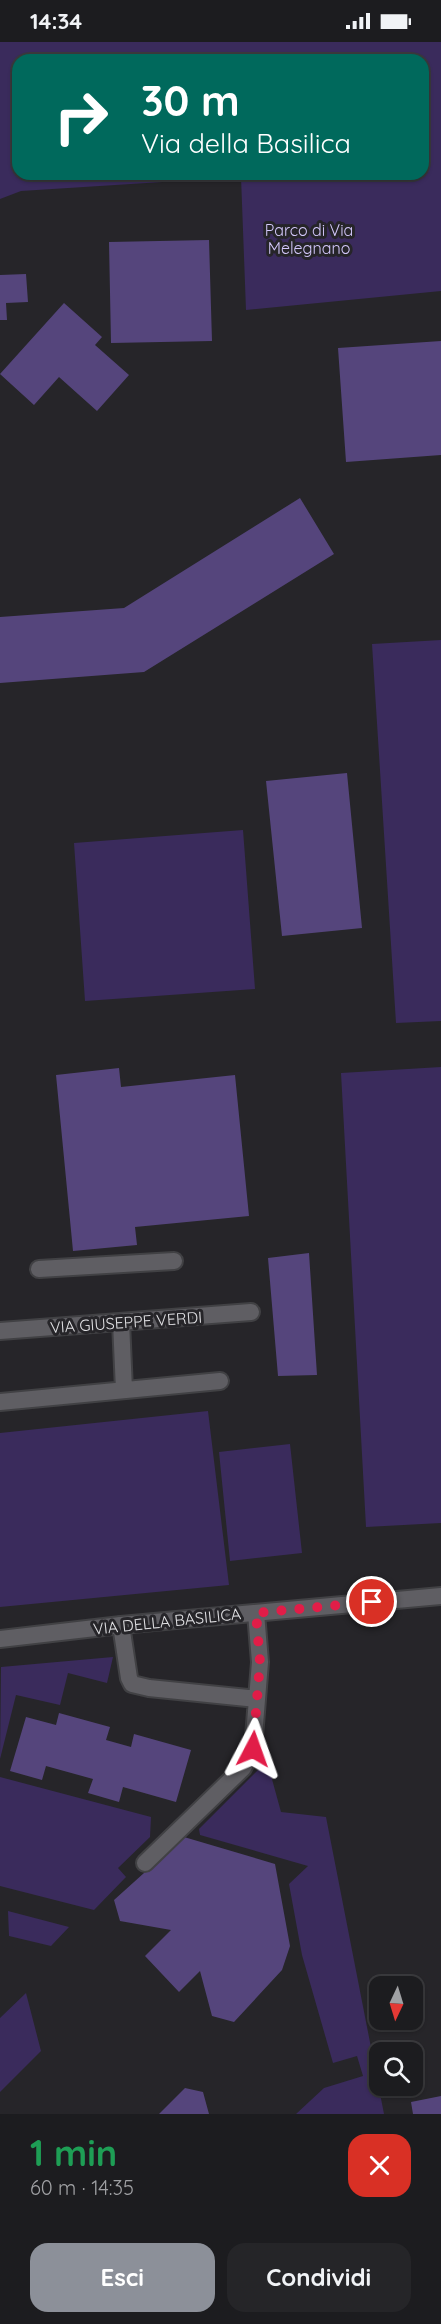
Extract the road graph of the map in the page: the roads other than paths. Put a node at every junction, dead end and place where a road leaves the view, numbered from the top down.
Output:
1 (174, 1261) dead end
2 (39, 1269) dead end
3 (251, 1312) dead end
4 (121, 1322) junction
5 (0, 1331) edge
6 (220, 1381) dead end
7 (124, 1390) junction
8 (0, 1402) edge
9 (441, 1596) edge
10 (256, 1613) junction
11 (121, 1625) junction
12 (0, 1639) edge
13 (257, 1699) junction
14 (145, 1863) dead end

1 - 2 street
3 - 4 street, VIA GIUSEPPE VERDI
4 - 5 street, VIA GIUSEPPE VERDI
4 - 7 street
6 - 7 street
7 - 8 street
9 - 10 street, VIA DELLA BASILICA
10 - 11 street, VIA DELLA BASILICA
10 - 13 street
11 - 12 street, VIA DELLA BASILICA
11 - 13 street
13 - 14 street

